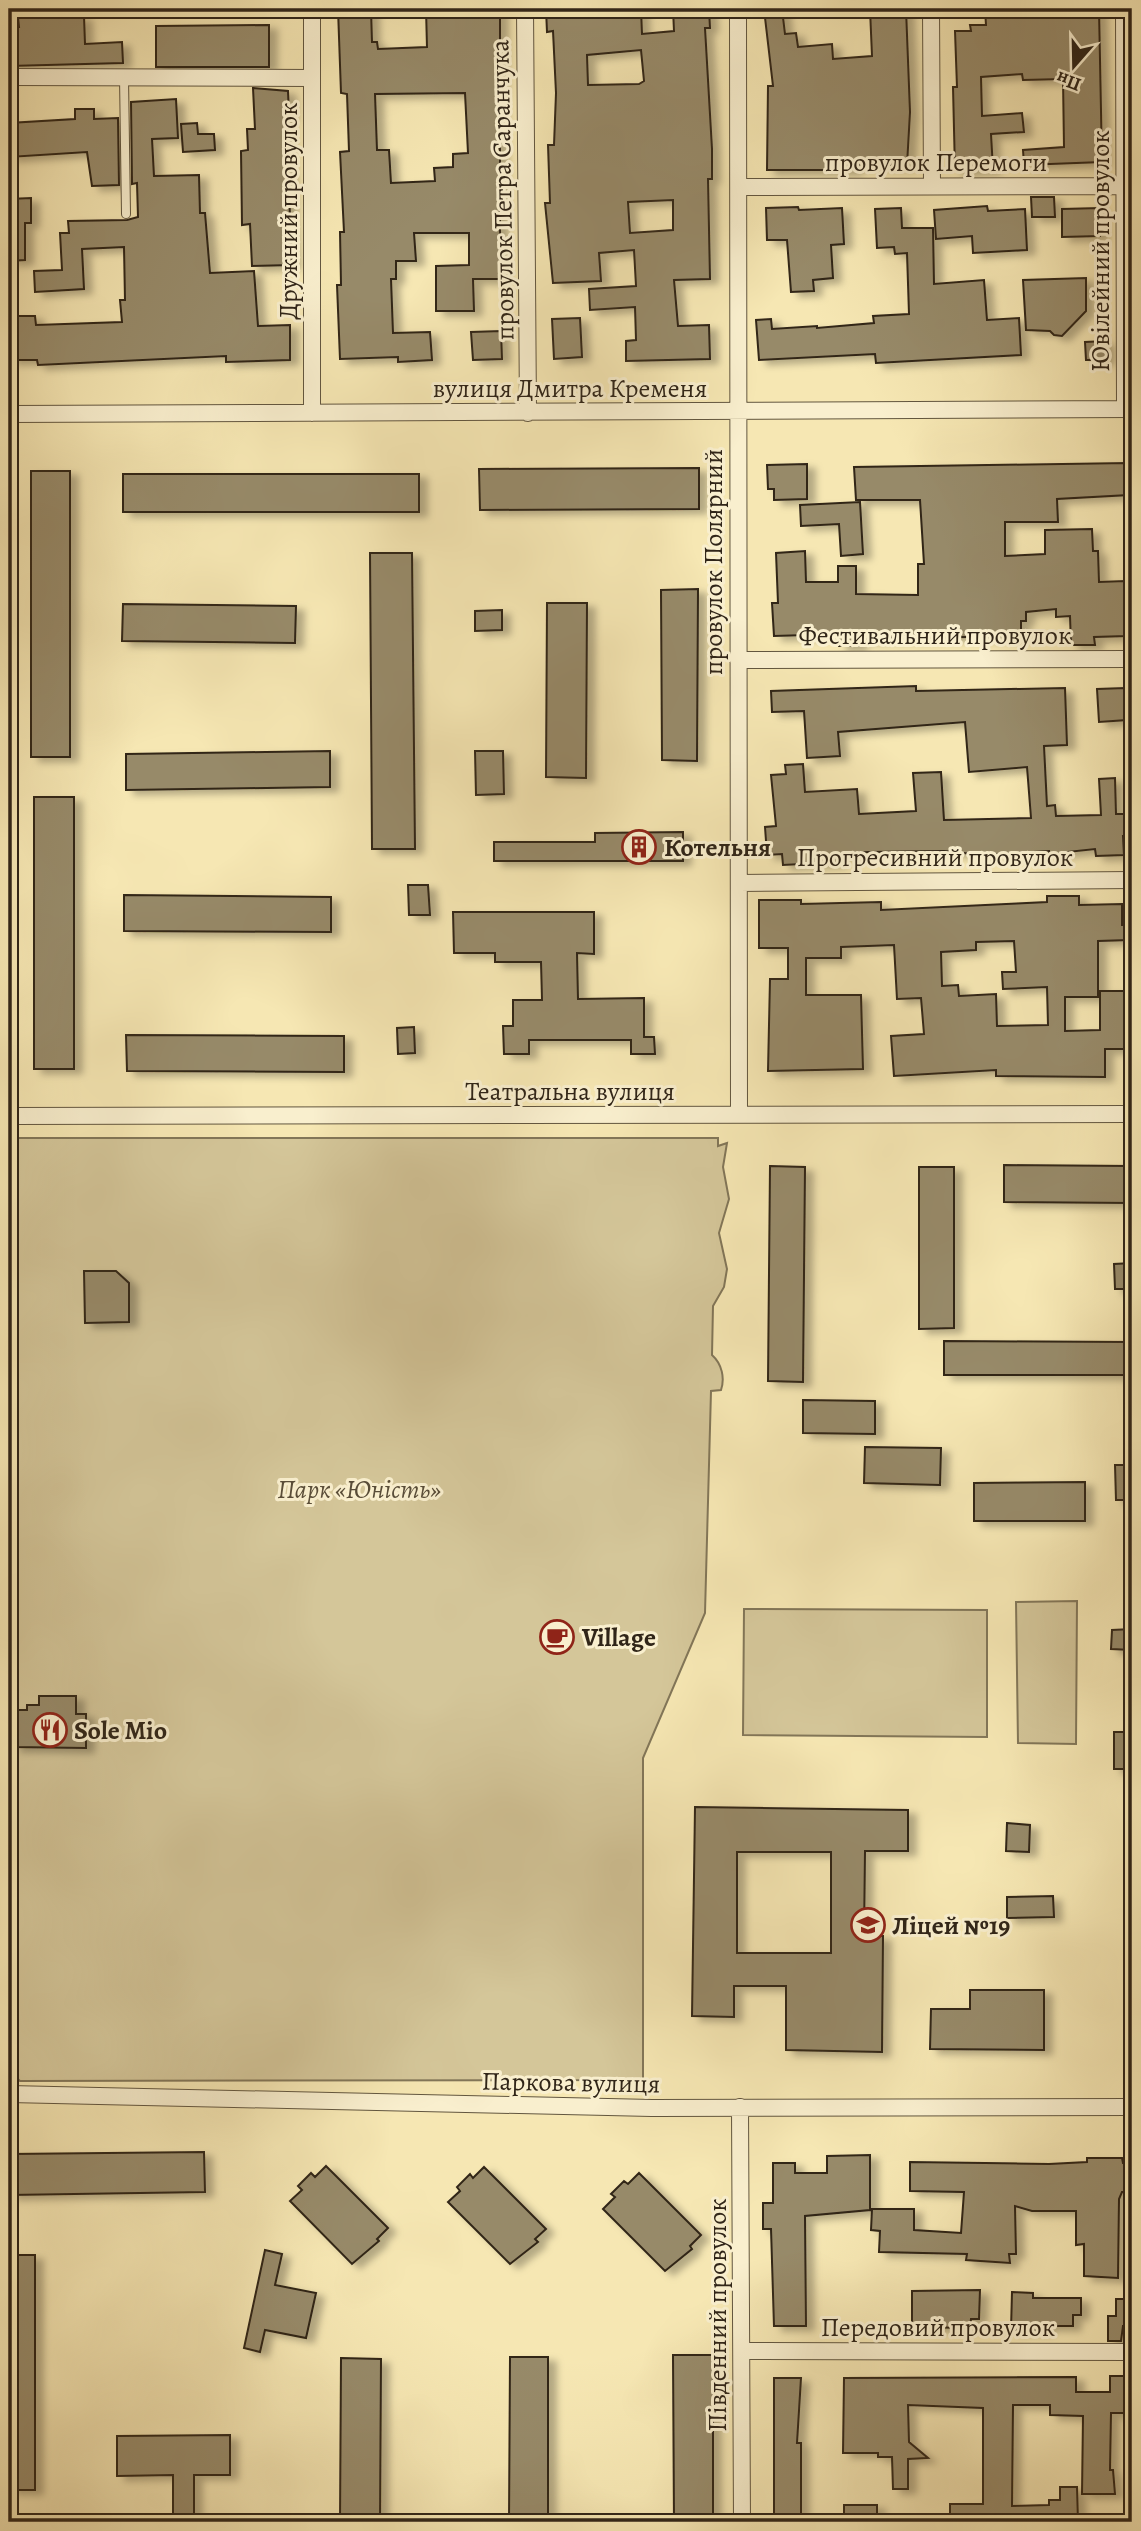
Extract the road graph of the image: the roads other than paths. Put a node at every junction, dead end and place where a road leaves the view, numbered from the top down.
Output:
1 (312, 9) edge
2 (524, 9) edge
3 (738, 9) edge
4 (931, 9) edge
5 (1124, 9) edge
6 (9, 77) edge
7 (124, 77) junction
8 (312, 78) junction
9 (1128, 186) edge
10 (739, 187) junction
11 (932, 187) junction
12 (126, 214) dead end
13 (1129, 409) edge
14 (528, 412) junction
15 (737, 412) junction
16 (312, 413) junction
17 (9, 414) edge
18 (1132, 659) edge
19 (738, 660) junction
20 (1132, 880) edge
21 (738, 883) junction
22 (1132, 1114) edge
23 (739, 1115) junction
24 (9, 1116) edge
25 (9, 2094) edge
26 (1132, 2107) edge
27 (740, 2108) junction
28 (743, 2351) junction
29 (1132, 2352) edge
30 (743, 2522) edge

1 - 8 street, Дружний провулок
2 - 14 street, провулок Петра Саранчука
3 - 10 street, провулок Полярний
4 - 11 street
5 - 9 street, Ювілейний провулок
6 - 7 street
7 - 8 street
7 - 12 lane
8 - 16 street, Дружний провулок
9 - 11 street, провулок Перемоги
9 - 13 street, Ювілейний провулок
10 - 11 street, провулок Перемоги
10 - 15 street, провулок Полярний
13 - 15 street, вулиця Дмитра Кременя
14 - 15 street, вулиця Дмитра Кременя
14 - 16 street, вулиця Дмитра Кременя
15 - 19 street, провулок Полярний
16 - 17 street, вулиця Дмитра Кременя
18 - 19 street, Фестивальний провулок
19 - 21 street, провулок Полярний
20 - 21 street, Прогресивний провулок
21 - 23 street, провулок Полярний
22 - 23 street, Театральна вулиця
23 - 24 street, Театральна вулиця
25 - 27 street, Паркова вулиця
26 - 27 street, Паркова вулиця
27 - 28 street, Південний провулок
28 - 29 street, Передовий провулок
28 - 30 street, Південний провулок

